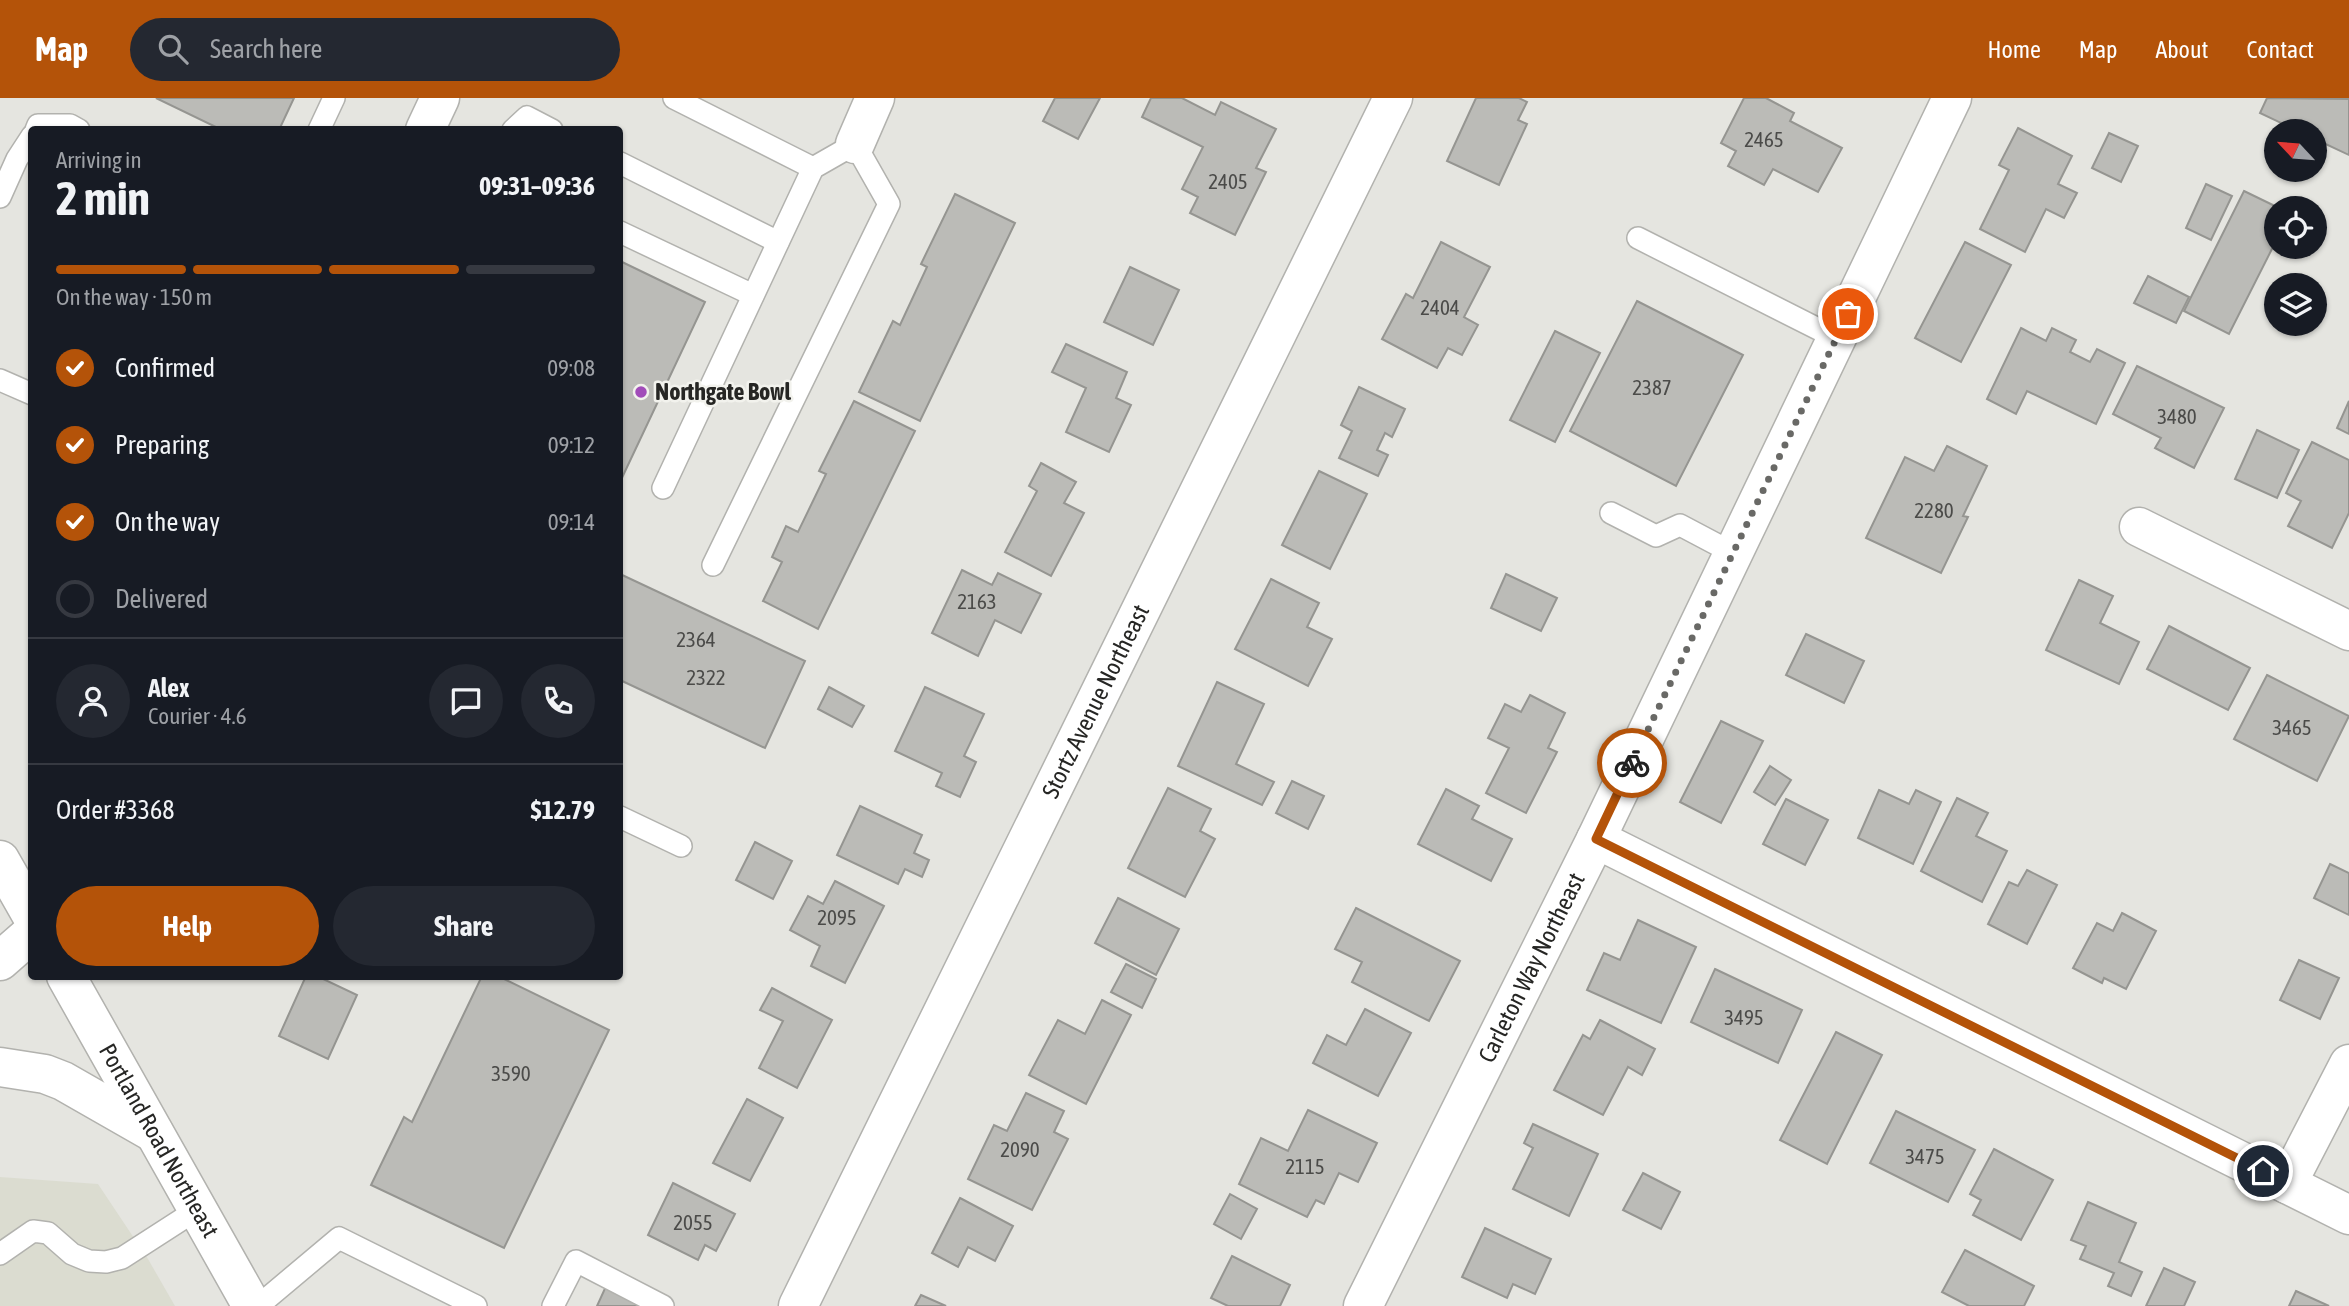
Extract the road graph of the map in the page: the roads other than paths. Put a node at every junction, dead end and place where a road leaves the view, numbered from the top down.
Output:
1 (334, 98) edge
2 (440, 98) edge
3 (674, 98) edge
4 (875, 98) edge
5 (1392, 98) edge
6 (1952, 98) edge
7 (38, 126) edge
8 (72, 126) edge
9 (320, 126) edge
10 (427, 126) edge
11 (517, 126) edge
12 (544, 126) edge
13 (28, 142) edge
14 (855, 144) junction
15 (623, 164) edge
16 (813, 168) junction
17 (0, 197) edge
18 (623, 233) edge
19 (1638, 238) dead end
20 (778, 242) junction
21 (753, 295) junction
22 (1836, 338) junction
23 (0, 380) edge
24 (28, 392) edge
25 (663, 488) dead end
26 (1611, 513) dead end
27 (2139, 527) dead end
28 (1732, 553) junction
29 (713, 565) dead end
30 (2349, 631) edge
31 (623, 818) edge
32 (1596, 839) junction
33 (681, 846) dead end
34 (0, 860) edge
35 (28, 909) edge
36 (28, 936) edge
37 (0, 961) edge
38 (68, 980) edge
39 (2349, 1064) edge
40 (0, 1067) edge
41 (155, 1133) junction
42 (2287, 1184) junction
43 (198, 1209) junction
44 (2349, 1214) edge
45 (0, 1254) edge
46 (255, 1306) edge
47 (476, 1306) edge
48 (554, 1306) edge
49 (663, 1306) edge
50 (798, 1306) edge
51 (1363, 1306) edge

1 - 9 lane
2 - 10 street
3 - 16 lane
4 - 14 street
5 - 50 street, Stortz Avenue Northeast
6 - 22 street, Carleton Way Northeast
7 - 8 lane
11 - 12 lane
13 - 17 lane
14 - 16 lane
14 - 29 lane
15 - 20 lane
16 - 20 lane
18 - 21 lane
19 - 22 lane
20 - 21 lane
21 - 25 lane
22 - 28 street, Carleton Way Northeast
23 - 24 lane
26 - 28 lane
27 - 30 street
28 - 32 street, Carleton Way Northeast
31 - 33 lane
32 - 42 street
32 - 51 street, Carleton Way Northeast
34 - 35 street
36 - 37 street
38 - 41 street, Portland Road Northeast
39 - 42 street
40 - 41 street
41 - 43 street, Portland Road Northeast
42 - 44 street
43 - 45 lane
43 - 46 street, Portland Road Northeast
46 - 47 lane
48 - 49 lane

